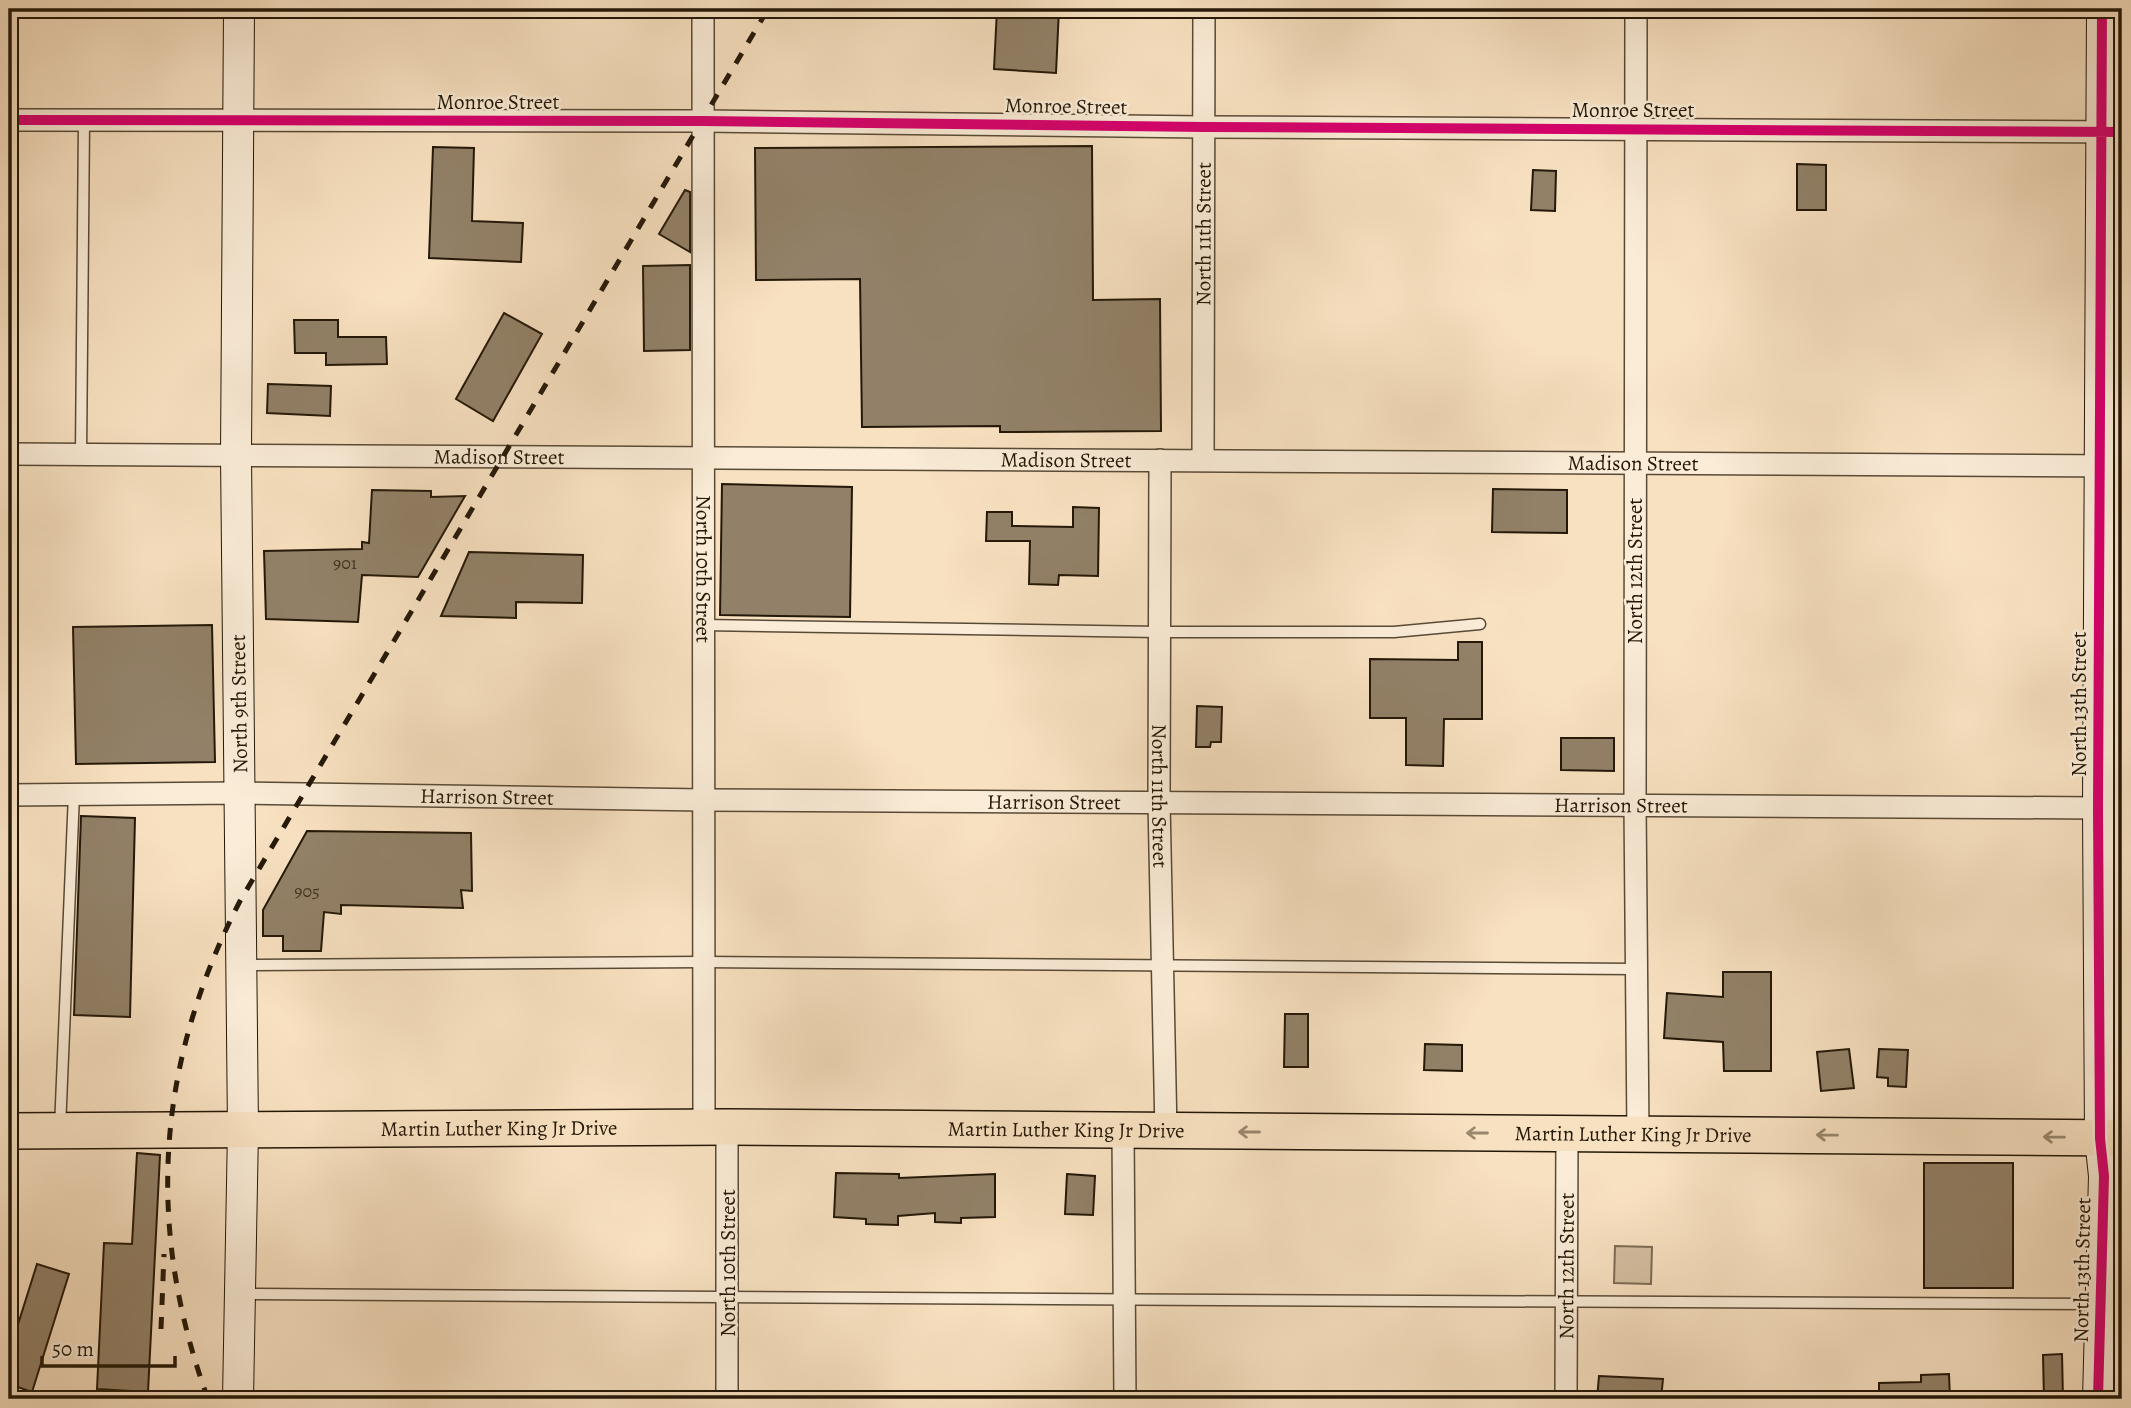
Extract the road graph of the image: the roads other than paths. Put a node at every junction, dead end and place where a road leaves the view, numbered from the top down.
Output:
1 (239, 9) edge
2 (703, 9) edge
3 (1204, 9) edge
4 (1636, 9) edge
5 (2102, 9) edge
6 (9, 120) edge
7 (84, 121) junction
8 (703, 121) junction
9 (237, 122) junction
10 (1204, 127) junction
11 (1636, 130) junction
12 (2111, 132) edge
13 (9, 454) edge
14 (81, 454) junction
15 (236, 455) junction
16 (704, 458) junction
17 (1160, 460) junction
18 (1203, 460) junction
19 (1635, 463) junction
20 (2111, 466) edge
21 (1480, 624) dead end
22 (703, 625) junction
23 (1159, 632) junction
24 (240, 793) junction
25 (74, 794) junction
26 (9, 795) edge
27 (703, 800) junction
28 (1159, 802) junction
29 (1634, 805) junction
30 (2098, 808) junction
31 (703, 962) junction
32 (240, 965) junction
33 (1163, 965) junction
34 (1636, 969) junction
35 (716, 1127) junction
36 (60, 1130) junction
37 (243, 1130) junction
38 (9, 1131) edge
39 (1123, 1131) junction
40 (1166, 1132) junction
41 (1638, 1133) junction
42 (1567, 1134) junction
43 (2111, 1138) edge
44 (239, 1294) junction
45 (728, 1299) junction
46 (1125, 1300) junction
47 (1567, 1300) junction
48 (2100, 1304) junction
49 (238, 1399) edge
50 (727, 1399) edge
51 (1125, 1399) edge
52 (1566, 1399) edge
53 (2098, 1399) edge

1 - 9 street, North 9th Street
2 - 8 street, North 10th Street
3 - 10 street, North 11th Street
4 - 11 street, North 12th Street
5 - 12 street, North 13th Street
6 - 7 street, Monroe Street
7 - 9 street, Monroe Street
7 - 14 lane
8 - 9 street, Monroe Street
8 - 10 street, Monroe Street
8 - 16 street, North 10th Street
9 - 15 street, North 9th Street
10 - 11 street, Monroe Street
10 - 18 street, North 11th Street
11 - 12 street, Monroe Street
11 - 19 street, North 12th Street
12 - 20 street, North 13th Street
13 - 14 street, Madison Street
14 - 15 street, Madison Street
15 - 16 street, Madison Street
15 - 24 street, North 9th Street
16 - 17 street, Madison Street
16 - 22 street, North 10th Street
17 - 18 street, Madison Street
17 - 23 street, North 11th Street
18 - 19 street, Madison Street
19 - 20 street, Madison Street
19 - 29 street, North 12th Street
20 - 30 street, North 13th Street
21 - 23 lane
22 - 23 lane
22 - 27 street, North 10th Street
23 - 28 street, North 11th Street
24 - 25 street, Harrison Street
24 - 27 street, Harrison Street
24 - 32 street, North 9th Street
25 - 26 street, Harrison Street
25 - 36 lane
27 - 28 street, Harrison Street
27 - 31 street, North 10th Street
28 - 29 street, Harrison Street
28 - 33 street, North 11th Street
29 - 30 street, Harrison Street
29 - 34 street, North 12th Street
30 - 43 street, North 13th Street
31 - 32 lane
31 - 33 lane
31 - 35 street, North 10th Street
32 - 37 street, North 9th Street
33 - 34 lane
33 - 40 street, North 11th Street
34 - 41 street, North 12th Street
35 - 37 main road, Martin Luther King Jr Drive
35 - 39 main road, Martin Luther King Jr Drive
35 - 45 street, North 10th Street
36 - 37 main road, Martin Luther King Jr Drive
36 - 38 main road, Martin Luther King Jr Drive
37 - 44 street, North 9th Street
39 - 40 main road, Martin Luther King Jr Drive
39 - 46 street
42 -> 40 main road, Martin Luther King Jr Drive
41 - 42 main road, Martin Luther King Jr Drive
43 -> 41 main road, Martin Luther King Jr Drive
42 - 47 street, North 12th Street
43 - 48 street, North 13th Street
44 - 45 lane
44 - 49 street, North 9th Street
45 - 46 lane
45 - 50 street, North 10th Street
46 - 47 lane
46 - 51 street
47 - 48 lane
47 - 52 street, North 12th Street
48 - 53 street, North 13th Street

